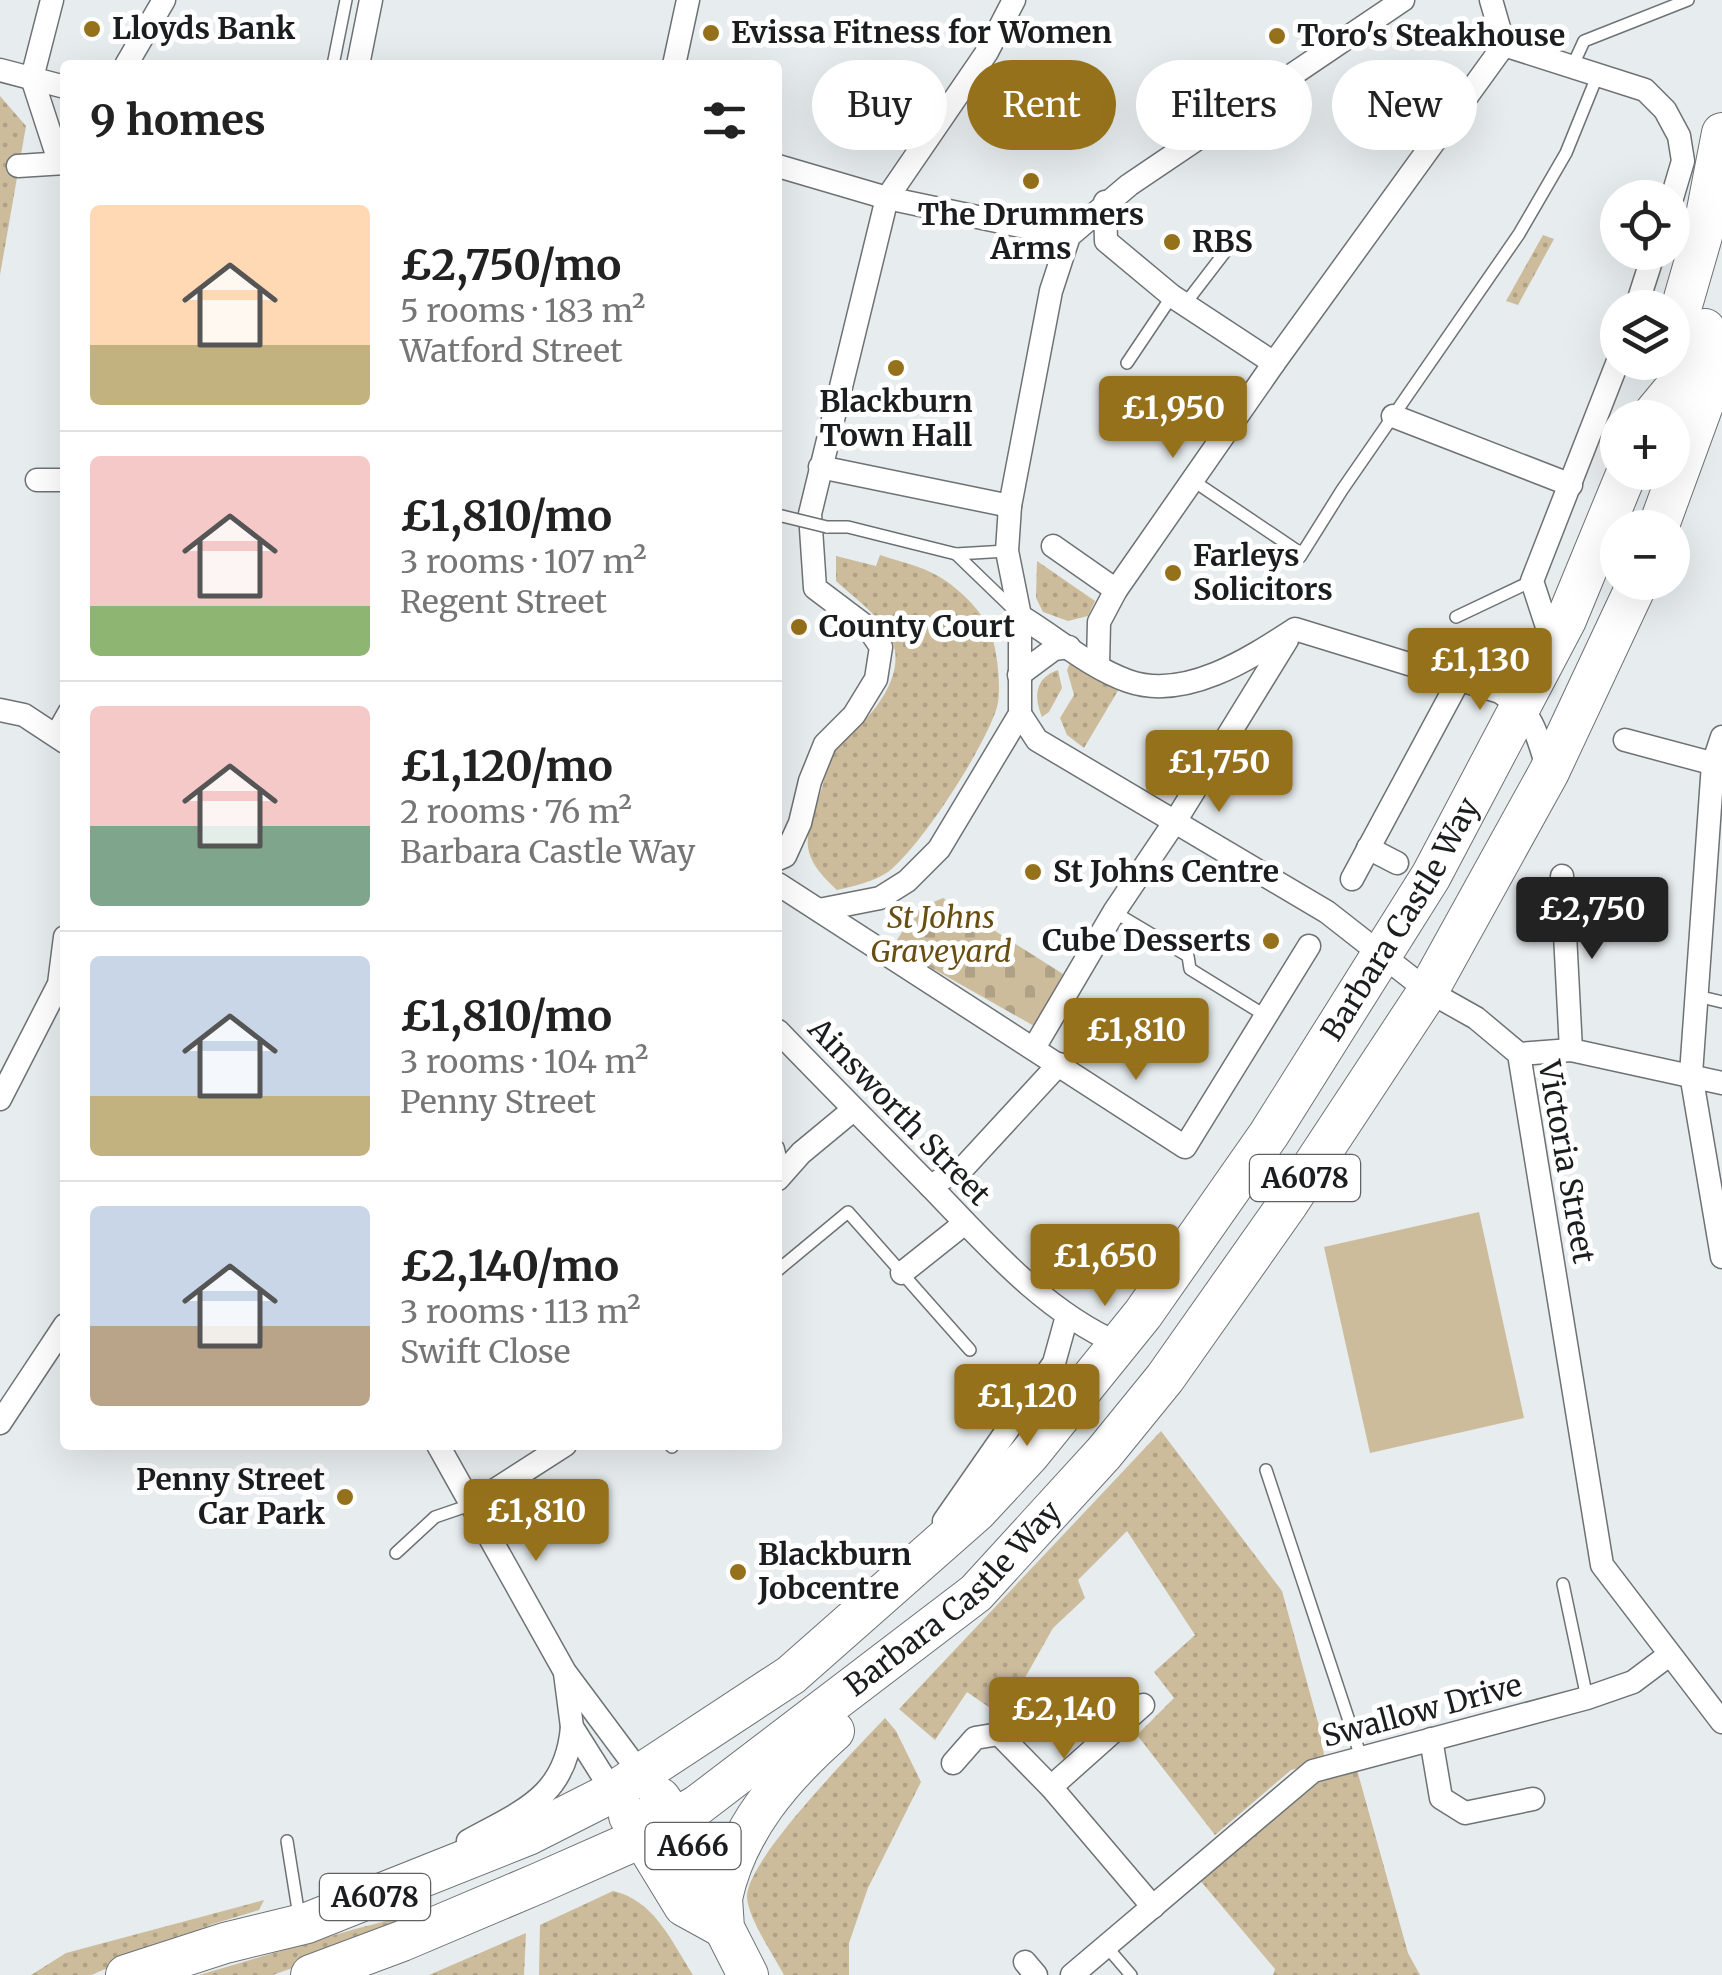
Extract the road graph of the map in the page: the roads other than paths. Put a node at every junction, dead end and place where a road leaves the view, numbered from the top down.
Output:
1 (52, 0) edge
2 (164, 0) edge
3 (346, 0) edge
4 (372, 0) edge
5 (688, 0) edge
6 (1014, 0) edge
7 (1491, 0) edge
8 (1688, 0) edge
9 (1396, 1) edge
10 (1504, 45) junction
11 (129, 60) edge
12 (334, 60) edge
13 (359, 60) edge
14 (675, 60) edge
15 (1572, 67) junction
16 (0, 70) edge
17 (1598, 74) junction
18 (34, 82) junction
19 (60, 86) edge
20 (1722, 133) edge
21 (60, 156) edge
22 (60, 162) edge
23 (18, 166) dead end
24 (782, 167) edge
25 (1678, 180) edge
26 (887, 198) junction
27 (1105, 202) junction
28 (1238, 234) dead end
29 (1064, 235) junction
30 (1722, 263) edge
31 (1686, 290) edge
32 (1178, 300) junction
33 (1722, 353) edge
34 (1127, 363) dead end
35 (1274, 363) junction
36 (1611, 380) edge
37 (1663, 400) edge
38 (1393, 416) junction
39 (820, 467) junction
40 (37, 480) dead end
41 (60, 480) edge
42 (1192, 480) junction
43 (1571, 486) junction
44 (1621, 490) edge
45 (1010, 506) junction
46 (1665, 510) edge
47 (782, 516) edge
48 (1052, 546) dead end
49 (1007, 551) junction
50 (956, 554) junction
51 (1532, 581) junction
52 (1116, 590) junction
53 (1630, 600) edge
54 (1020, 616) junction
55 (1456, 617) dead end
56 (1295, 629) junction
57 (1553, 645) junction
58 (1069, 647) junction
59 (1098, 665) junction
60 (1019, 675) junction
61 (1460, 678) junction
62 (1522, 706) junction
63 (0, 710) edge
64 (1020, 714) junction
65 (58, 737) edge
66 (1722, 737) edge
67 (1625, 740) dead end
68 (1717, 765) edge
69 (1549, 772) junction
70 (1176, 820) junction
71 (1715, 841) edge
72 (1368, 848) junction
73 (782, 857) edge
74 (1398, 863) dead end
75 (1352, 879) dead end
76 (782, 887) edge
77 (1536, 899) dead end
78 (819, 910) junction
79 (1114, 912) junction
80 (1713, 927) edge
81 (1309, 946) dead end
82 (1293, 971) junction
83 (1406, 973) junction
84 (1314, 984) dead end
85 (60, 989) edge
86 (1698, 996) junction
87 (1722, 1002) edge
88 (1266, 1016) junction
89 (782, 1035) edge
90 (1034, 1048) junction
91 (1571, 1050) junction
92 (1519, 1054) junction
93 (1059, 1064) junction
94 (1691, 1074) junction
95 (1722, 1083) edge
96 (0, 1099) edge
97 (1356, 1099) junction
98 (854, 1110) junction
99 (1714, 1164) edge
100 (782, 1175) edge
101 (930, 1186) junction
102 (965, 1223) junction
103 (1722, 1256) edge
104 (782, 1267) edge
105 (902, 1273) junction
106 (1067, 1316) junction
107 (60, 1333) edge
108 (1119, 1344) junction
109 (970, 1350) dead end
110 (0, 1424) edge
111 (441, 1450) edge
112 (557, 1450) edge
113 (1266, 1470) dead end
114 (473, 1504) junction
115 (396, 1552) dead end
116 (924, 1560) junction
117 (1563, 1584) dead end
118 (976, 1593) junction
119 (1668, 1655) junction
120 (565, 1672) junction
121 (1588, 1698) junction
122 (1143, 1705) dead end
123 (1722, 1722) edge
124 (572, 1727) junction
125 (1431, 1738) junction
126 (1361, 1757) junction
127 (953, 1763) dead end
128 (1051, 1786) junction
129 (1532, 1799) dead end
130 (643, 1805) junction
131 (287, 1841) dead end
132 (356, 1904) junction
133 (1152, 1907) junction
134 (723, 1913) junction
135 (301, 1925) junction
136 (1106, 1946) junction
137 (126, 1975) edge
138 (311, 1975) edge
139 (748, 1975) edge
140 (1072, 1975) edge
141 (1131, 1975) edge

1 - 18 street
2 - 11 street
3 - 12 lane
4 - 13 street
5 - 14 street
6 - 26 street
7 - 10 street
8 - 15 lane
9 - 27 street
10 - 15 street
10 - 35 street
15 - 17 street
16 - 18 street
17 - 25 street
17 - 38 lane
18 - 19 street
18 - 21 street
20 - 31 highway
22 - 23 street
24 - 26 street
26 - 29 street
26 - 39 street
27 - 29 street
27 - 32 street
28 - 32 lane
29 - 45 street
30 - 37 highway
32 - 34 lane
32 - 35 street
33 - 46 highway
35 - 42 street
36 - 43 street
38 - 42 lane
38 - 43 street
39 - 45 street
39 - 73 street
40 - 41 street
42 - 52 street
43 - 51 street
44 - 57 highway, Barbara Castle Way / A6078
45 - 49 street
47 - 50 lane, bridge
48 - 52 street
49 - 50 lane
49 - 54 street
50 - 54 lane
51 - 55 lane
51 - 57 street
52 - 59 street
53 - 69 highway, Barbara Castle Way / A6078
54 - 58 street
54 - 60 street
56 - 59 street
56 - 61 street
56 - 70 street
57 - 62 highway, Barbara Castle Way / A6078
58 - 59 street
58 - 60 street
60 - 64 street
61 - 62 street
61 - 72 street
62 - 69 street
62 - 83 highway, Barbara Castle Way / A6078
63 - 65 street
64 - 70 street, Victoria Street
64 - 78 street
66 - 68 street
67 - 68 street
68 - 71 street
69 - 83 highway, Barbara Castle Way / A6078
70 - 79 street
70 - 83 street, Victoria Street
71 - 80 street
72 - 74 street
72 - 75 street
76 - 78 street
77 - 91 street
78 - 90 street
79 - 88 lane
79 - 90 street
80 - 86 street
81 - 82 street
82 - 84 street
82 - 88 street
83 - 92 street, Victoria Street
83 - 97 highway, Barbara Castle Way / A6078
83 - 108 highway, Barbara Castle Way / A6078
85 - 96 street
86 - 87 lane
86 - 94 street
88 - 93 street
89 - 98 street, Ainsworth Street
90 - 93 street
91 - 92 street
91 - 94 street
92 - 119 street, Victoria Street
93 - 101 street
94 - 95 street
94 - 99 street
97 - 108 highway
97 - 118 highway, Barbara Castle Way / A6078
98 - 100 street
98 - 101 street, Ainsworth Street
99 - 103 street
101 - 102 street, Ainsworth Street
102 - 105 street
102 - 106 street, Ainsworth Street
104 - 105 lane
105 - 109 lane
106 - 108 street, Ainsworth Street
106 - 116 street, Barbara Castle Way
107 - 110 street
108 - 116 highway, Barbara Castle Way / A6078
111 - 114 street
112 - 114 street
113 - 126 lane
114 - 115 lane
114 - 120 street
116 - 130 highway, Barbara Castle Way / A6078
117 - 121 lane
118 - 130 highway, Barbara Castle Way / A6078
118 - 134 highway
119 - 121 street, Swallow Drive
119 - 123 street, Victoria Street
120 - 124 street
120 - 130 street
121 - 125 street, Swallow Drive
122 - 128 street
124 - 130 street
124 - 132 street
125 - 126 street, Swallow Drive
125 - 129 street
126 - 133 street, Swallow Drive
127 - 128 street
128 - 133 street
130 - 132 highway
130 - 134 highway, A666
130 - 138 highway, Barbara Castle Way / A6078
131 - 135 lane
132 - 135 highway, A6078
133 - 136 street, Swallow Drive
134 - 139 highway
135 - 137 highway, A6078
136 - 140 street, Swallow Drive
136 - 141 lane

